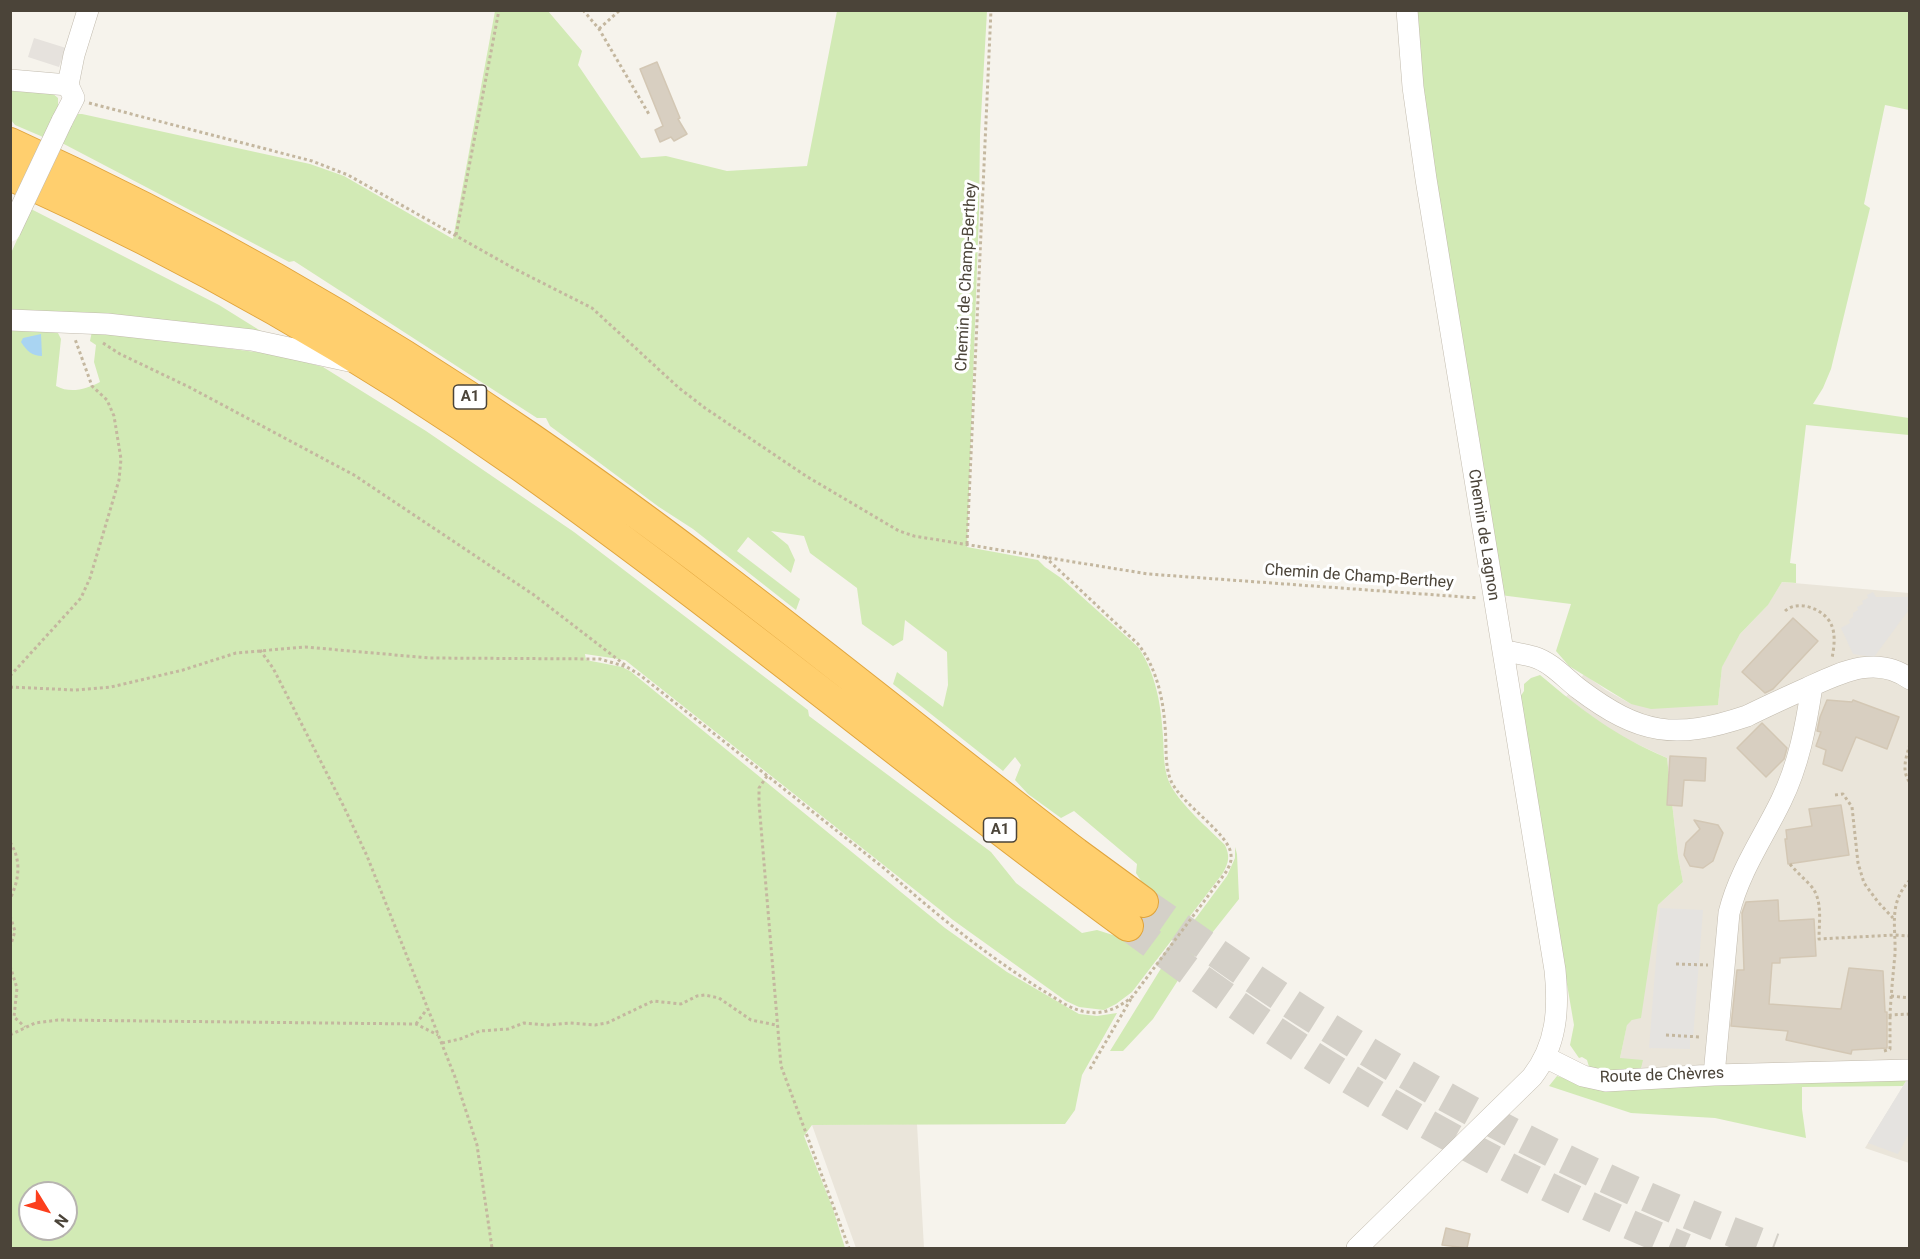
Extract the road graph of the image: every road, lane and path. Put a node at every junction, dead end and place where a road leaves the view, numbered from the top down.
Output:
1 (88, 10) edge
2 (499, 10) edge
3 (583, 10) edge
4 (620, 10) edge
5 (991, 10) edge
6 (1407, 10) edge
7 (598, 29) junction
8 (10, 80) edge
9 (71, 92) junction
10 (650, 116) dead end
11 (10, 143) edge
12 (10, 175) edge
13 (10, 231) edge
14 (456, 235) junction
15 (10, 320) edge
16 (74, 330) junction
17 (101, 341) dead end
18 (368, 365) junction
19 (967, 544) junction
20 (1044, 556) junction
21 (1494, 600) junction
22 (1785, 611) dead end
23 (259, 650) junction
24 (1503, 650) junction
25 (1545, 663) junction
26 (627, 666) junction
27 (10, 676) edge
28 (1910, 678) edge
29 (1820, 682) junction
30 (10, 687) edge
31 (1509, 688) junction
32 (1910, 744) edge
33 (767, 776) junction
34 (1910, 783) edge
35 (1835, 795) dead end
36 (10, 843) edge
37 (1790, 864) dead end
38 (1910, 879) edge
39 (10, 899) edge
40 (10, 916) edge
41 (1893, 918) junction
42 (1895, 935) junction
43 (1910, 936) edge
44 (10, 947) edge
45 (1676, 964) dead end
46 (1699, 965) dead end
47 (10, 966) edge
48 (1133, 996) junction
49 (1891, 996) junction
50 (1910, 998) edge
51 (427, 1007) junction
52 (1910, 1014) edge
53 (1890, 1015) junction
54 (416, 1024) junction
55 (776, 1025) junction
56 (25, 1027) junction
57 (10, 1035) edge
58 (1666, 1035) dead end
59 (439, 1036) junction
60 (1699, 1037) dead end
61 (441, 1043) junction
62 (1881, 1053) dead end
63 (1545, 1057) junction
64 (1090, 1069) dead end
65 (1910, 1070) edge
66 (1714, 1074) junction
67 (492, 1248) edge
68 (849, 1248) edge
69 (1357, 1248) edge

1 - 9 street
2 - 14 path
3 - 7 path
4 - 7 path
5 - 19 path, Chemin de Champ-Berthey
6 - 21 street, Chemin de Lagnon
7 - 10 path
8 - 9 street
9 - 13 street, bridge
9 - 14 path, Chemin de Champ-Berthey
11 - 18 highway, A1
12 - 18 highway, A1
14 - 19 path, Chemin de Champ-Berthey
15 - 16 street
16 - 18 street
16 - 27 path
17 - 26 path
19 - 20 path, Chemin de Champ-Berthey
20 - 21 path, Chemin de Champ-Berthey
20 - 48 path
21 - 24 street, Chemin de Lagnon
22 - 29 path
23 - 26 path
23 - 30 path
23 - 51 path
24 - 25 street
24 - 31 street, Chemin de Lagnon
25 - 29 street
25 - 31 street
26 - 33 path
28 - 29 street
29 - 66 street
31 - 63 street, Chemin de Lagnon
32 - 34 path
33 - 48 path
33 - 55 path
35 - 41 path
36 - 39 path
37 - 42 path
38 - 41 path
40 - 44 path
41 - 42 path
42 - 43 path
42 - 49 path
45 - 46 path
47 - 56 path
48 - 64 path
49 - 50 path
49 - 53 path
51 - 54 path
51 - 59 path
52 - 53 path
53 - 62 path
54 - 56 path
54 - 59 path
55 - 61 path
55 - 68 path
56 - 57 path
58 - 60 path
59 - 61 path
61 - 67 path
63 - 66 street, Route de Chèvres
63 - 69 street
65 - 66 street, Route de Chèvres

